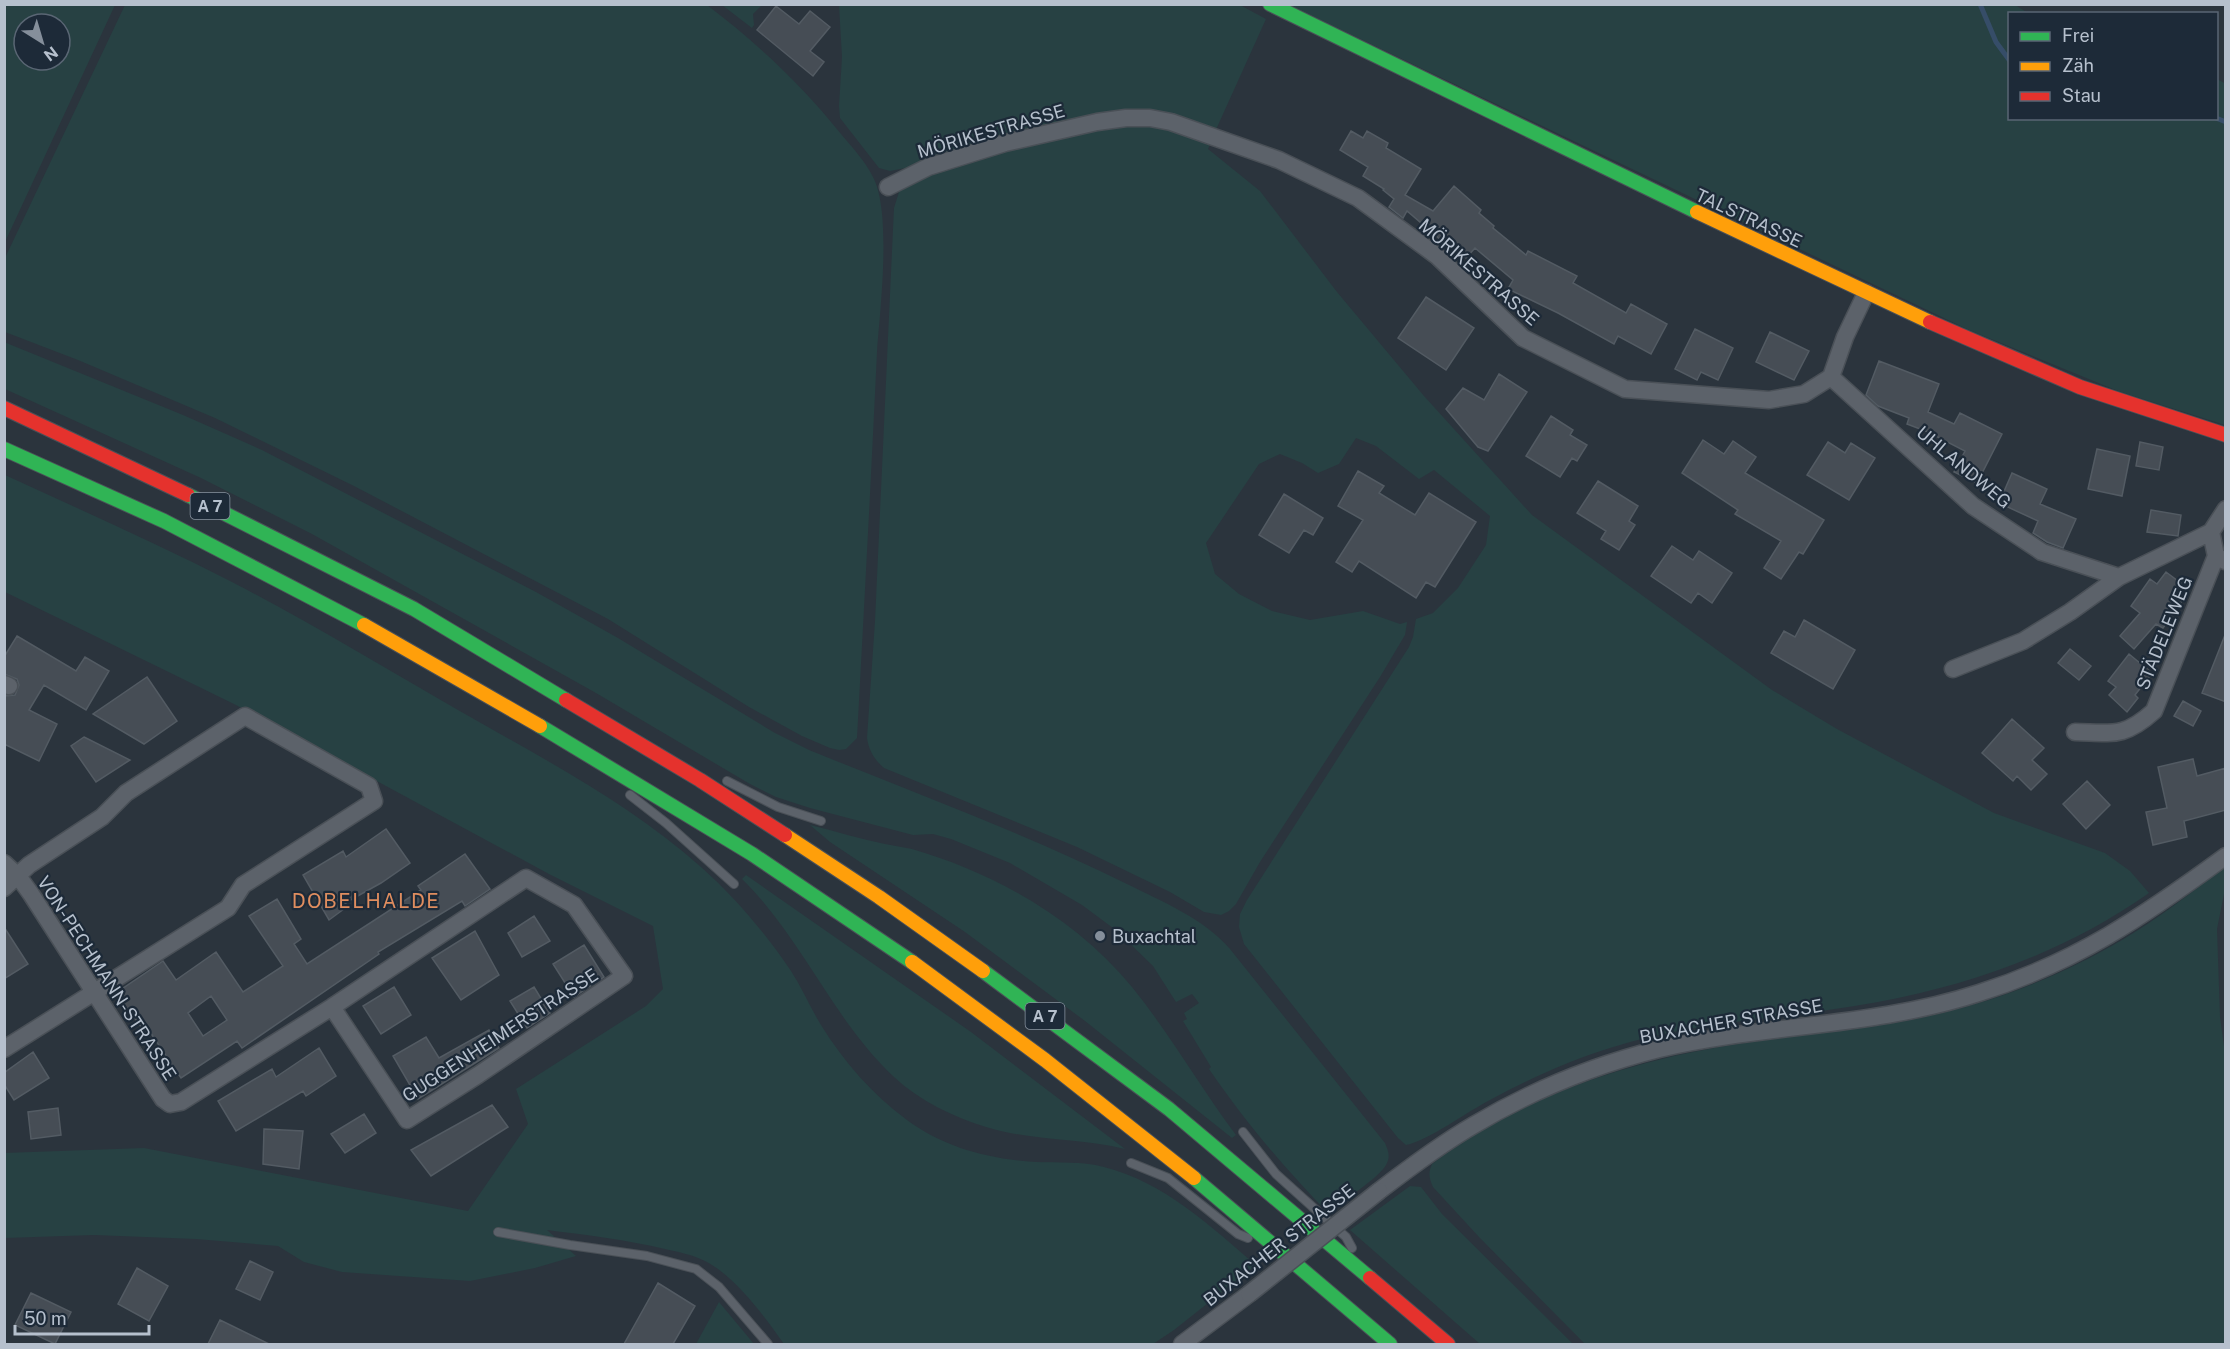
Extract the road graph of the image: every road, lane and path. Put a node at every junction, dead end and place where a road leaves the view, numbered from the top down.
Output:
1 (1270, 4) edge
2 (888, 188) dead end
3 (1866, 293) junction
4 (1831, 377) junction
5 (4, 408) edge
6 (2226, 435) edge
7 (4, 449) edge
8 (2226, 509) edge
9 (2211, 531) junction
10 (2221, 559) edge
11 (2119, 577) junction
12 (1953, 669) dead end
13 (2075, 732) dead end
14 (606, 764) junction
15 (700, 780) junction
16 (821, 820) dead end
17 (2226, 856) edge
18 (4, 863) edge
19 (18, 876) junction
20 (734, 884) dead end
21 (4, 888) edge
22 (93, 993) junction
23 (332, 1007) junction
24 (4, 1049) edge
25 (181, 1102) joint
26 (1243, 1132) dead end
27 (1131, 1163) dead end
28 (498, 1232) dead end
29 (1281, 1250) junction
30 (1370, 1279) junction
31 (768, 1344) edge
32 (1182, 1344) edge
33 (1390, 1344) edge
34 (1448, 1344) edge

1 - 3 main road, TALSTRASSE
2 - 4 street, MÖRIKESTRASSE
3 - 4 street
3 - 6 main road, TALSTRASSE
4 - 11 street, UHLANDWEG
5 - 15 main road, A 7
7 - 14 main road, A 7
8 - 9 street
9 - 10 street
9 - 11 street
10 - 13 street, STÄDELEWEG
11 - 12 street
14 - 20 lane
14 - 29 main road, A 7
15 - 16 lane
15 - 30 main road, A 7
17 - 32 street, BUXACHER STRASSE, bridge
18 - 19 street, VON-PECHMANN-STRASSE
19 - 21 street
19 - 22 street, VON-PECHMANN-STRASSE
19 - 22 street
22 - 24 street
22 - 25 street, VON-PECHMANN-STRASSE
23 - 23 street, GUGGENHEIMERSTRASSE
23 - 25 street, GUGGENHEIMERSTRASSE
26 - 30 lane
27 - 29 lane
28 - 31 lane
29 - 33 main road, A 7
30 - 34 main road, A 7

